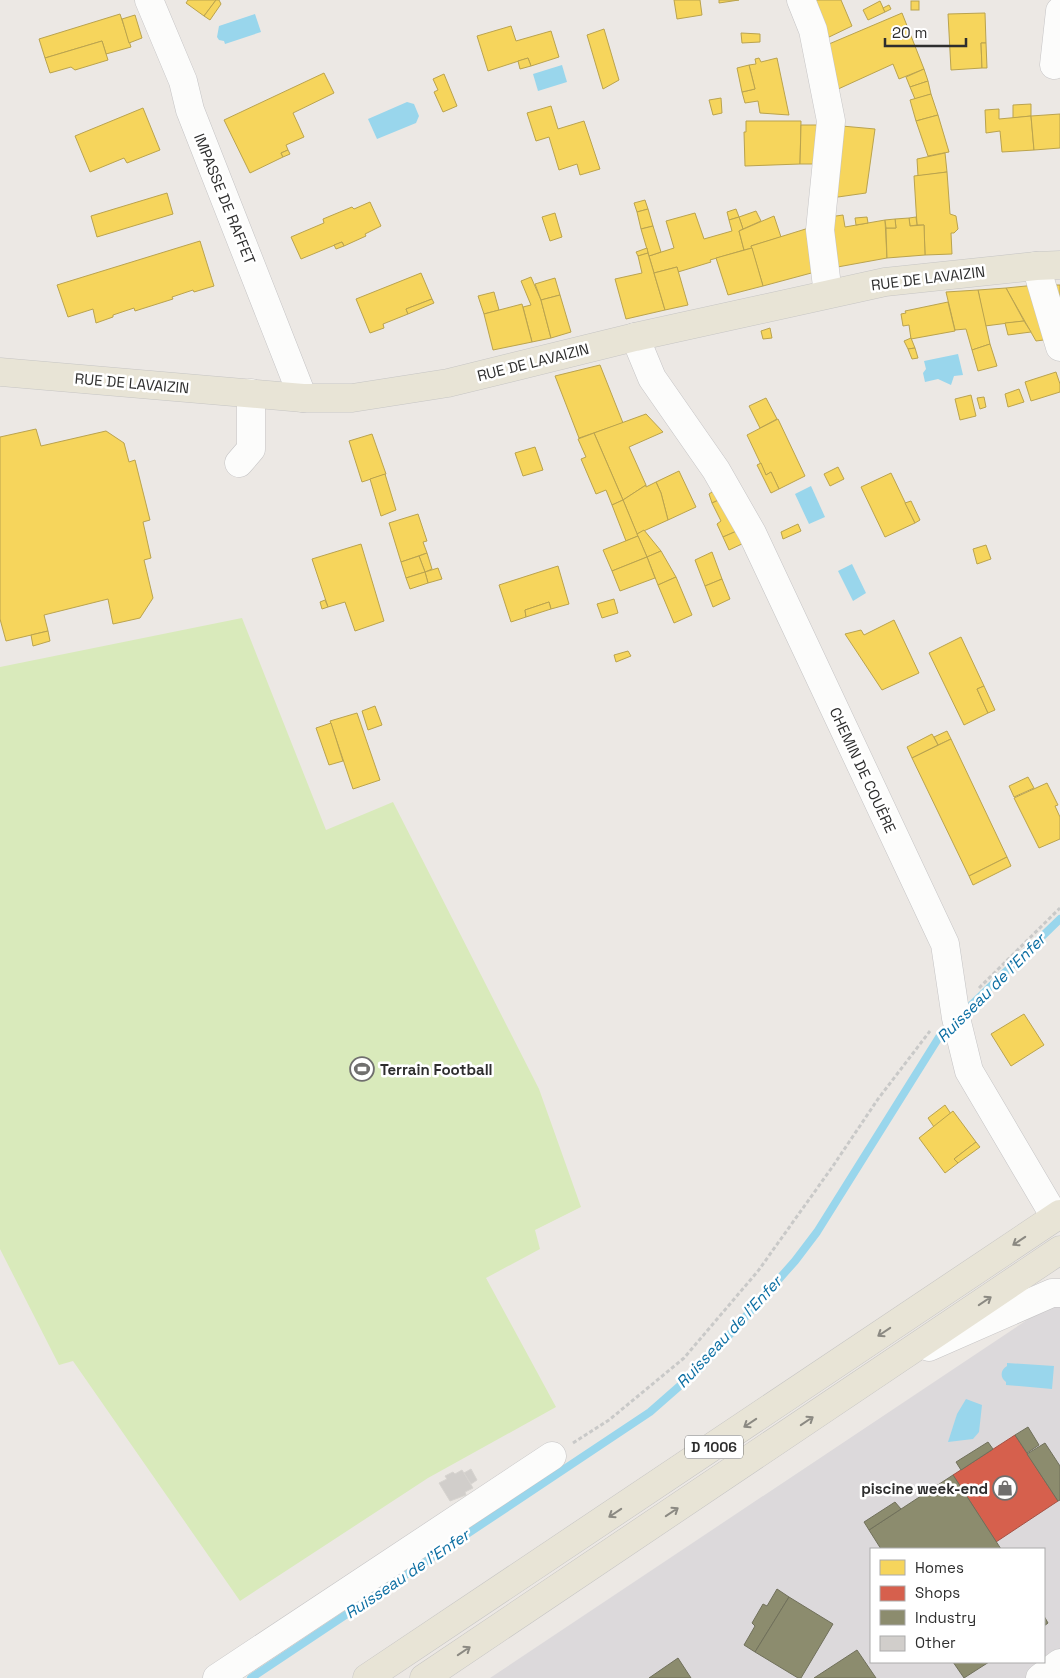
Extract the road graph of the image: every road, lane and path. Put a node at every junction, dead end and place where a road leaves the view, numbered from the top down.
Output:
1 (149, 0) edge
2 (801, 0) edge
3 (1060, 11) edge
4 (1054, 65) dead end
5 (1048, 265) edge
6 (828, 294) junction
7 (636, 337) junction
8 (1060, 347) edge
9 (0, 372) edge
10 (251, 393) junction
11 (303, 398) junction
12 (240, 463) dead end
13 (1060, 908) edge
14 (955, 1007) junction
15 (1058, 1216) edge
16 (1060, 1250) edge
17 (1060, 1293) edge
18 (896, 1362) junction
19 (552, 1456) joint
20 (1060, 1663) edge
21 (217, 1678) edge
22 (367, 1678) edge
23 (424, 1678) edge
24 (1040, 1678) edge

1 - 11 street, IMPASSE DE RAFFET
2 - 6 street
3 - 4 street
5 - 6 main road, RUE DE LAVAIZIN
5 - 8 street
6 - 7 main road, RUE DE LAVAIZIN
7 - 11 main road, RUE DE LAVAIZIN
7 - 14 street, CHEMIN DE COUÈRE
9 - 10 main road, RUE DE LAVAIZIN
10 - 11 main road, RUE DE LAVAIZIN
10 - 12 street
13 - 14 path
14 - 15 street, CHEMIN DE COUÈRE
14 - 19 path
15 -> 22 main road, D 1006
18 -> 16 main road, D 1006
17 - 18 street
23 -> 18 main road, D 1006
19 - 21 street
20 - 24 street

